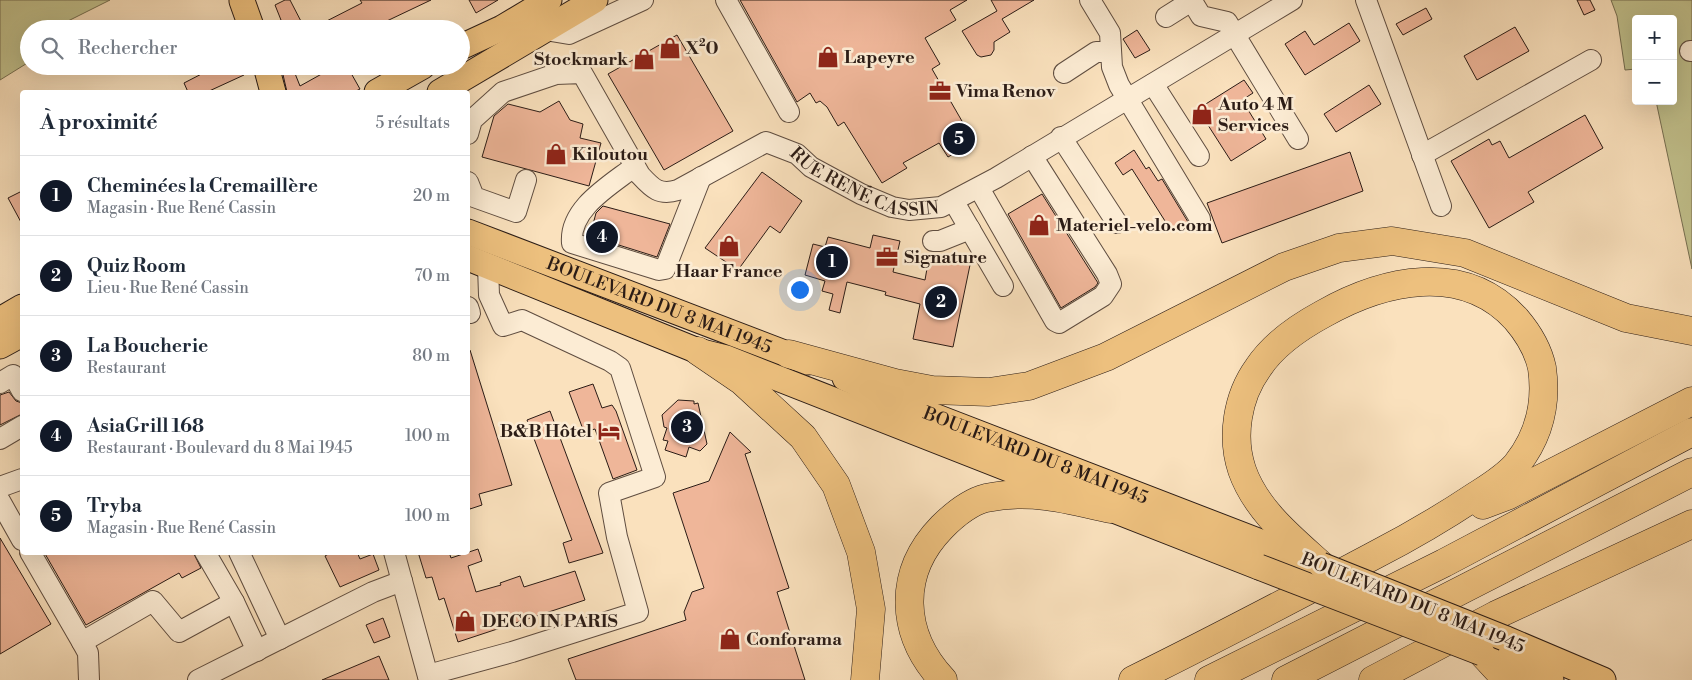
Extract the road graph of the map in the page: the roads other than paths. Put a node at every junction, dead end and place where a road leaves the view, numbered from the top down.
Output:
1 (549, 0) edge
2 (595, 0) edge
3 (643, 0) edge
4 (726, 0) edge
5 (1090, 0) edge
6 (1192, 0) edge
7 (1292, 0) edge
8 (1366, 0) edge
9 (242, 1) edge
10 (1166, 17) dead end
11 (245, 20) edge
12 (249, 20) edge
13 (545, 30) junction
14 (1236, 34) junction
15 (470, 43) edge
16 (1111, 52) junction
17 (1591, 60) dead end
18 (1064, 73) dead end
19 (470, 74) edge
20 (254, 75) edge
21 (268, 75) edge
22 (407, 75) edge
23 (469, 75) edge
24 (1153, 84) junction
25 (258, 90) edge
26 (272, 90) edge
27 (381, 90) edge
28 (443, 90) edge
29 (1128, 99) junction
30 (789, 112) dead end
31 (470, 127) edge
32 (1061, 137) junction
33 (1298, 139) dead end
34 (1032, 156) junction
35 (1199, 156) dead end
36 (1422, 156) junction
37 (635, 166) junction
38 (701, 177) junction
39 (526, 180) dead end
40 (470, 187) edge
41 (979, 188) junction
42 (954, 202) junction
43 (1441, 206) dead end
44 (1200, 219) dead end
45 (1117, 223) dead end
46 (970, 229) junction
47 (470, 233) edge
48 (933, 241) dead end
49 (478, 262) edge
50 (1003, 286) dead end
51 (20, 308) edge
52 (0, 320) edge
53 (725, 330) junction
54 (1692, 331) edge
55 (20, 335) edge
56 (0, 346) edge
57 (706, 353) junction
58 (789, 354) junction
59 (0, 383) edge
60 (20, 387) edge
61 (1692, 401) edge
62 (20, 427) edge
63 (1692, 432) edge
64 (0, 439) edge
65 (1692, 472) edge
66 (20, 480) edge
67 (0, 487) edge
68 (0, 501) edge
69 (1110, 509) junction
70 (1689, 526) edge
71 (1429, 527) junction
72 (20, 536) edge
73 (32, 555) edge
74 (207, 555) edge
75 (240, 555) edge
76 (395, 555) edge
77 (1321, 565) junction
78 (402, 581) junction
79 (234, 602) junction
80 (280, 640) junction
81 (82, 642) junction
82 (257, 651) junction
83 (1482, 653) junction
84 (429, 677) edge
85 (89, 680) edge
86 (198, 680) edge
87 (865, 680) edge
88 (943, 680) edge
89 (1133, 680) edge
90 (1209, 680) edge
91 (1286, 680) edge
92 (1374, 680) edge
93 (1507, 680) edge
94 (1550, 680) edge
95 (1603, 680) edge

1 - 15 main road
2 - 13 main road
3 - 13 street
4 - 30 street
5 - 16 street
6 - 10 street
6 - 14 street
7 - 14 street, RUE RENÉ CASSIN
8 - 36 street
9 - 11 main road
9 - 12 main road
13 - 19 main road
14 - 24 street, RUE RENÉ CASSIN
14 - 33 street
16 - 18 street
16 - 29 street
17 - 36 street
20 - 25 main road
21 - 26 main road
22 - 27 main road
23 - 28 main road
24 - 29 street, RUE RENÉ CASSIN
24 - 35 street
29 - 32 street, RUE RENÉ CASSIN
29 - 44 street
31 - 37 street, RUE RENÉ CASSIN
32 - 34 street, RUE RENÉ CASSIN
32 - 45 street
34 - 41 street, RUE RENÉ CASSIN
34 - 41 street
36 - 43 street
37 - 38 street, RUE RENÉ CASSIN
37 - 38 street
38 - 42 street, RUE RENÉ CASSIN
39 - 40 street
41 - 42 street, RUE RENÉ CASSIN
42 - 46 street
46 - 48 street
46 - 50 street
47 - 53 main road, BOULEVARD DU 8 MAI 1945
49 - 57 main road, BOULEVARD DU 8 MAI 1945
49 - 84 street
51 - 52 main road
53 - 57 main road
53 - 58 main road, BOULEVARD DU 8 MAI 1945
54 - 58 highway
55 - 56 main road
57 - 69 main road, BOULEVARD DU 8 MAI 1945
57 - 87 highway
58 - 77 main road, BOULEVARD DU 8 MAI 1945
59 - 60 street
61 - 71 highway
62 - 64 street
63 - 90 highway
65 - 91 highway
66 - 67 street
68 - 72 street
69 - 83 main road, BOULEVARD DU 8 MAI 1945, bridge
69 - 88 highway
70 - 92 highway
71 - 77 highway
71 - 89 highway
73 - 81 street
74 - 79 street
75 - 80 street
76 - 78 street
77 - 95 main road, BOULEVARD DU 8 MAI 1945, bridge
78 - 80 street
78 - 84 street
79 - 81 street
79 - 82 street
80 - 82 street
81 - 85 street
82 - 86 street
83 - 93 highway
83 - 94 main road, BOULEVARD DU 8 MAI 1945

